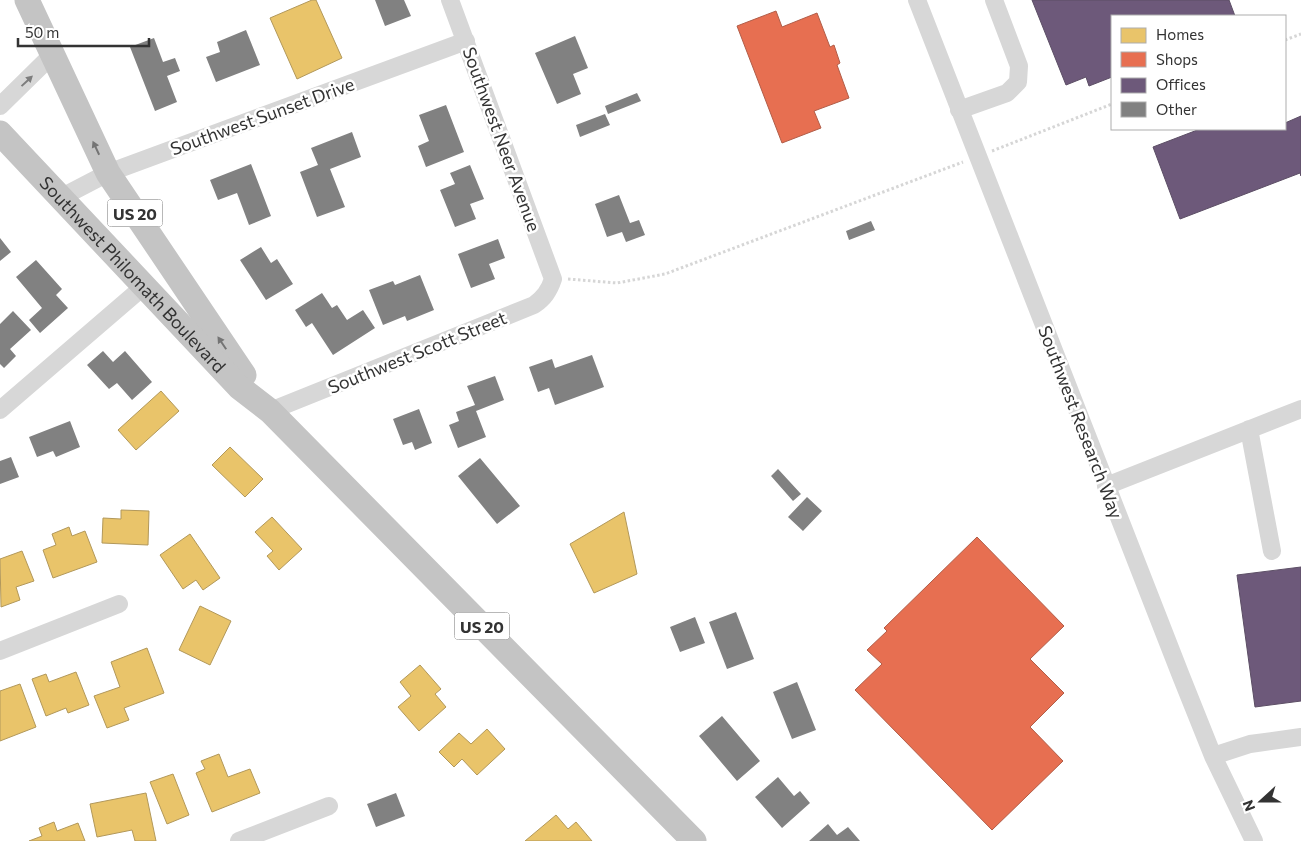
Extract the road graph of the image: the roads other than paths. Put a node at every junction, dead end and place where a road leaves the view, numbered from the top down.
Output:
1 (26, 0) edge
2 (450, 0) edge
3 (917, 0) edge
4 (994, 0) edge
5 (466, 41) junction
6 (52, 55) junction
7 (0, 106) edge
8 (959, 110) junction
9 (0, 133) edge
10 (108, 173) junction
11 (60, 198) junction
12 (553, 279) joint
13 (143, 287) junction
14 (1301, 409) edge
15 (0, 410) edge
16 (270, 411) junction
17 (1249, 428) junction
18 (1106, 486) junction
19 (1272, 551) dead end
20 (119, 604) dead end
21 (0, 651) edge
22 (1301, 737) edge
23 (1213, 756) junction
24 (329, 806) dead end
25 (239, 841) edge
26 (694, 841) edge
27 (1254, 841) edge

1 - 6 highway, Southwest Philomath Boulevard / US 20
2 - 5 street, Southwest Neer Avenue
3 - 8 street, Southwest Research Way
4 - 8 street
5 - 10 street, Southwest Sunset Drive
5 - 12 street, Southwest Neer Avenue
7 -> 6 street
10 -> 6 highway, Southwest Philomath Boulevard / US 20
8 - 18 street, Southwest Research Way
9 - 11 highway, Southwest Philomath Boulevard / US 20
10 - 11 street, Southwest Sunset Drive
16 -> 10 highway, Southwest Philomath Boulevard / US 20
11 - 13 highway, Southwest Philomath Boulevard / US 20
12 - 16 street, Southwest Scott Street
13 - 15 street
13 - 16 highway, Southwest Philomath Boulevard / US 20
14 - 17 street
16 - 26 highway, Southwest Philomath Boulevard / US 20
17 - 18 street
17 - 19 street
18 - 23 street, Southwest Research Way
20 - 21 street
22 - 23 street
23 - 27 street, Southwest Research Way
24 - 25 street

